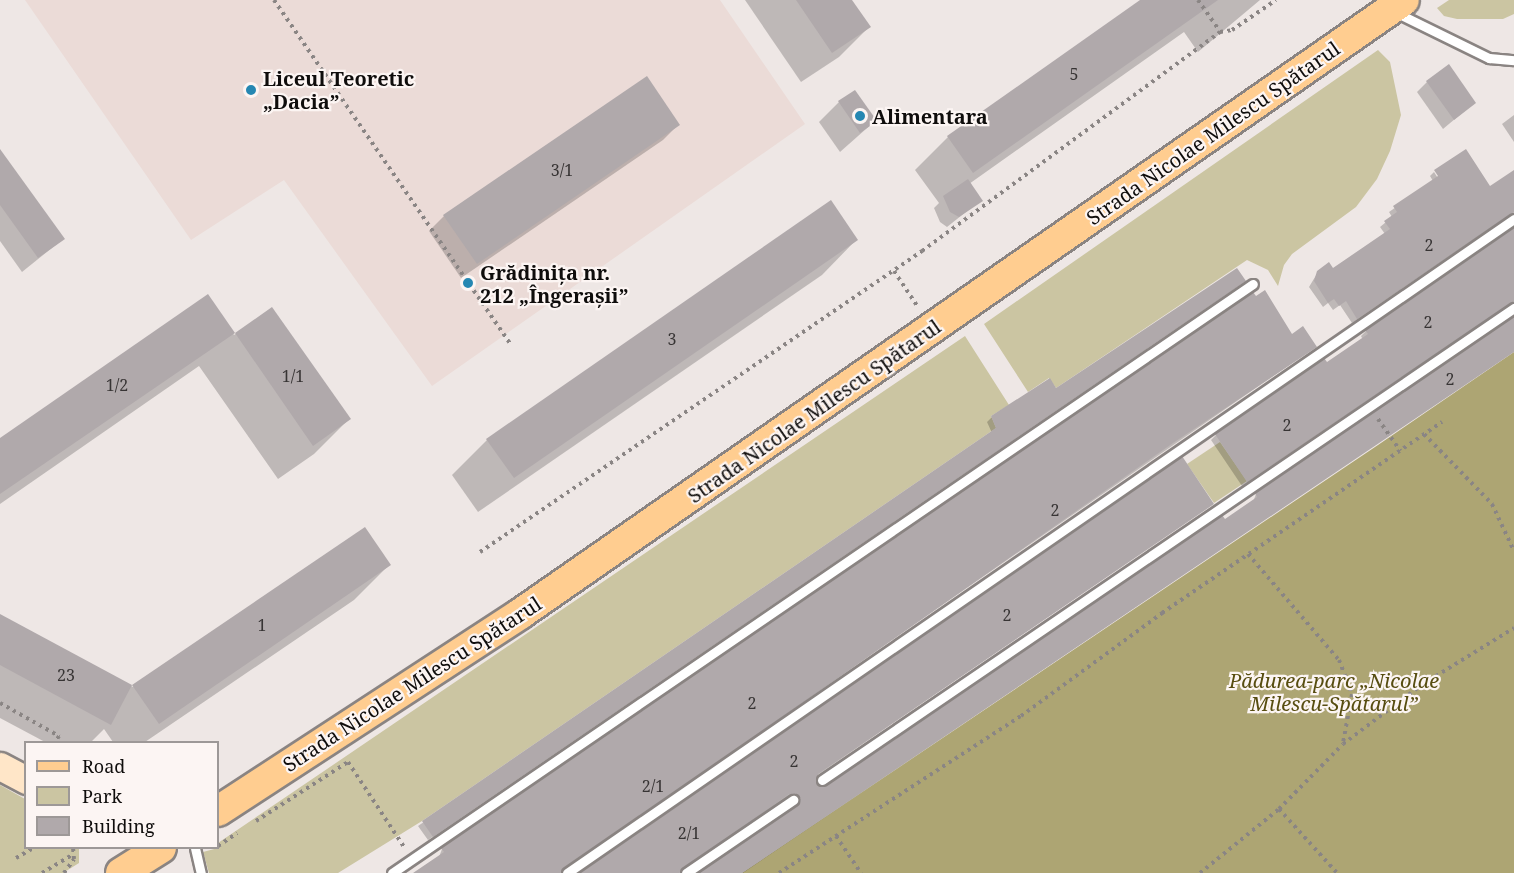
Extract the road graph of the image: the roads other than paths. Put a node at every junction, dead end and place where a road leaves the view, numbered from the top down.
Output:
1 (1392, 3) edge
2 (1514, 60) edge
3 (1514, 219) edge
4 (1253, 284) dead end
5 (1514, 308) edge
6 (0, 766) edge
7 (24, 779) edge
8 (822, 780) dead end
9 (793, 800) dead end
10 (219, 810) edge
11 (156, 849) edge
12 (195, 849) edge
13 (122, 873) edge
14 (201, 873) edge
15 (392, 873) edge
16 (567, 873) edge
17 (686, 873) edge

1 - 2 lane
1 - 10 main road, Strada Nicolae Milescu Spătarul
3 - 16 lane
4 - 15 lane
5 - 8 lane
6 - 7 street
9 - 17 lane
11 - 13 main road
12 - 14 lane

